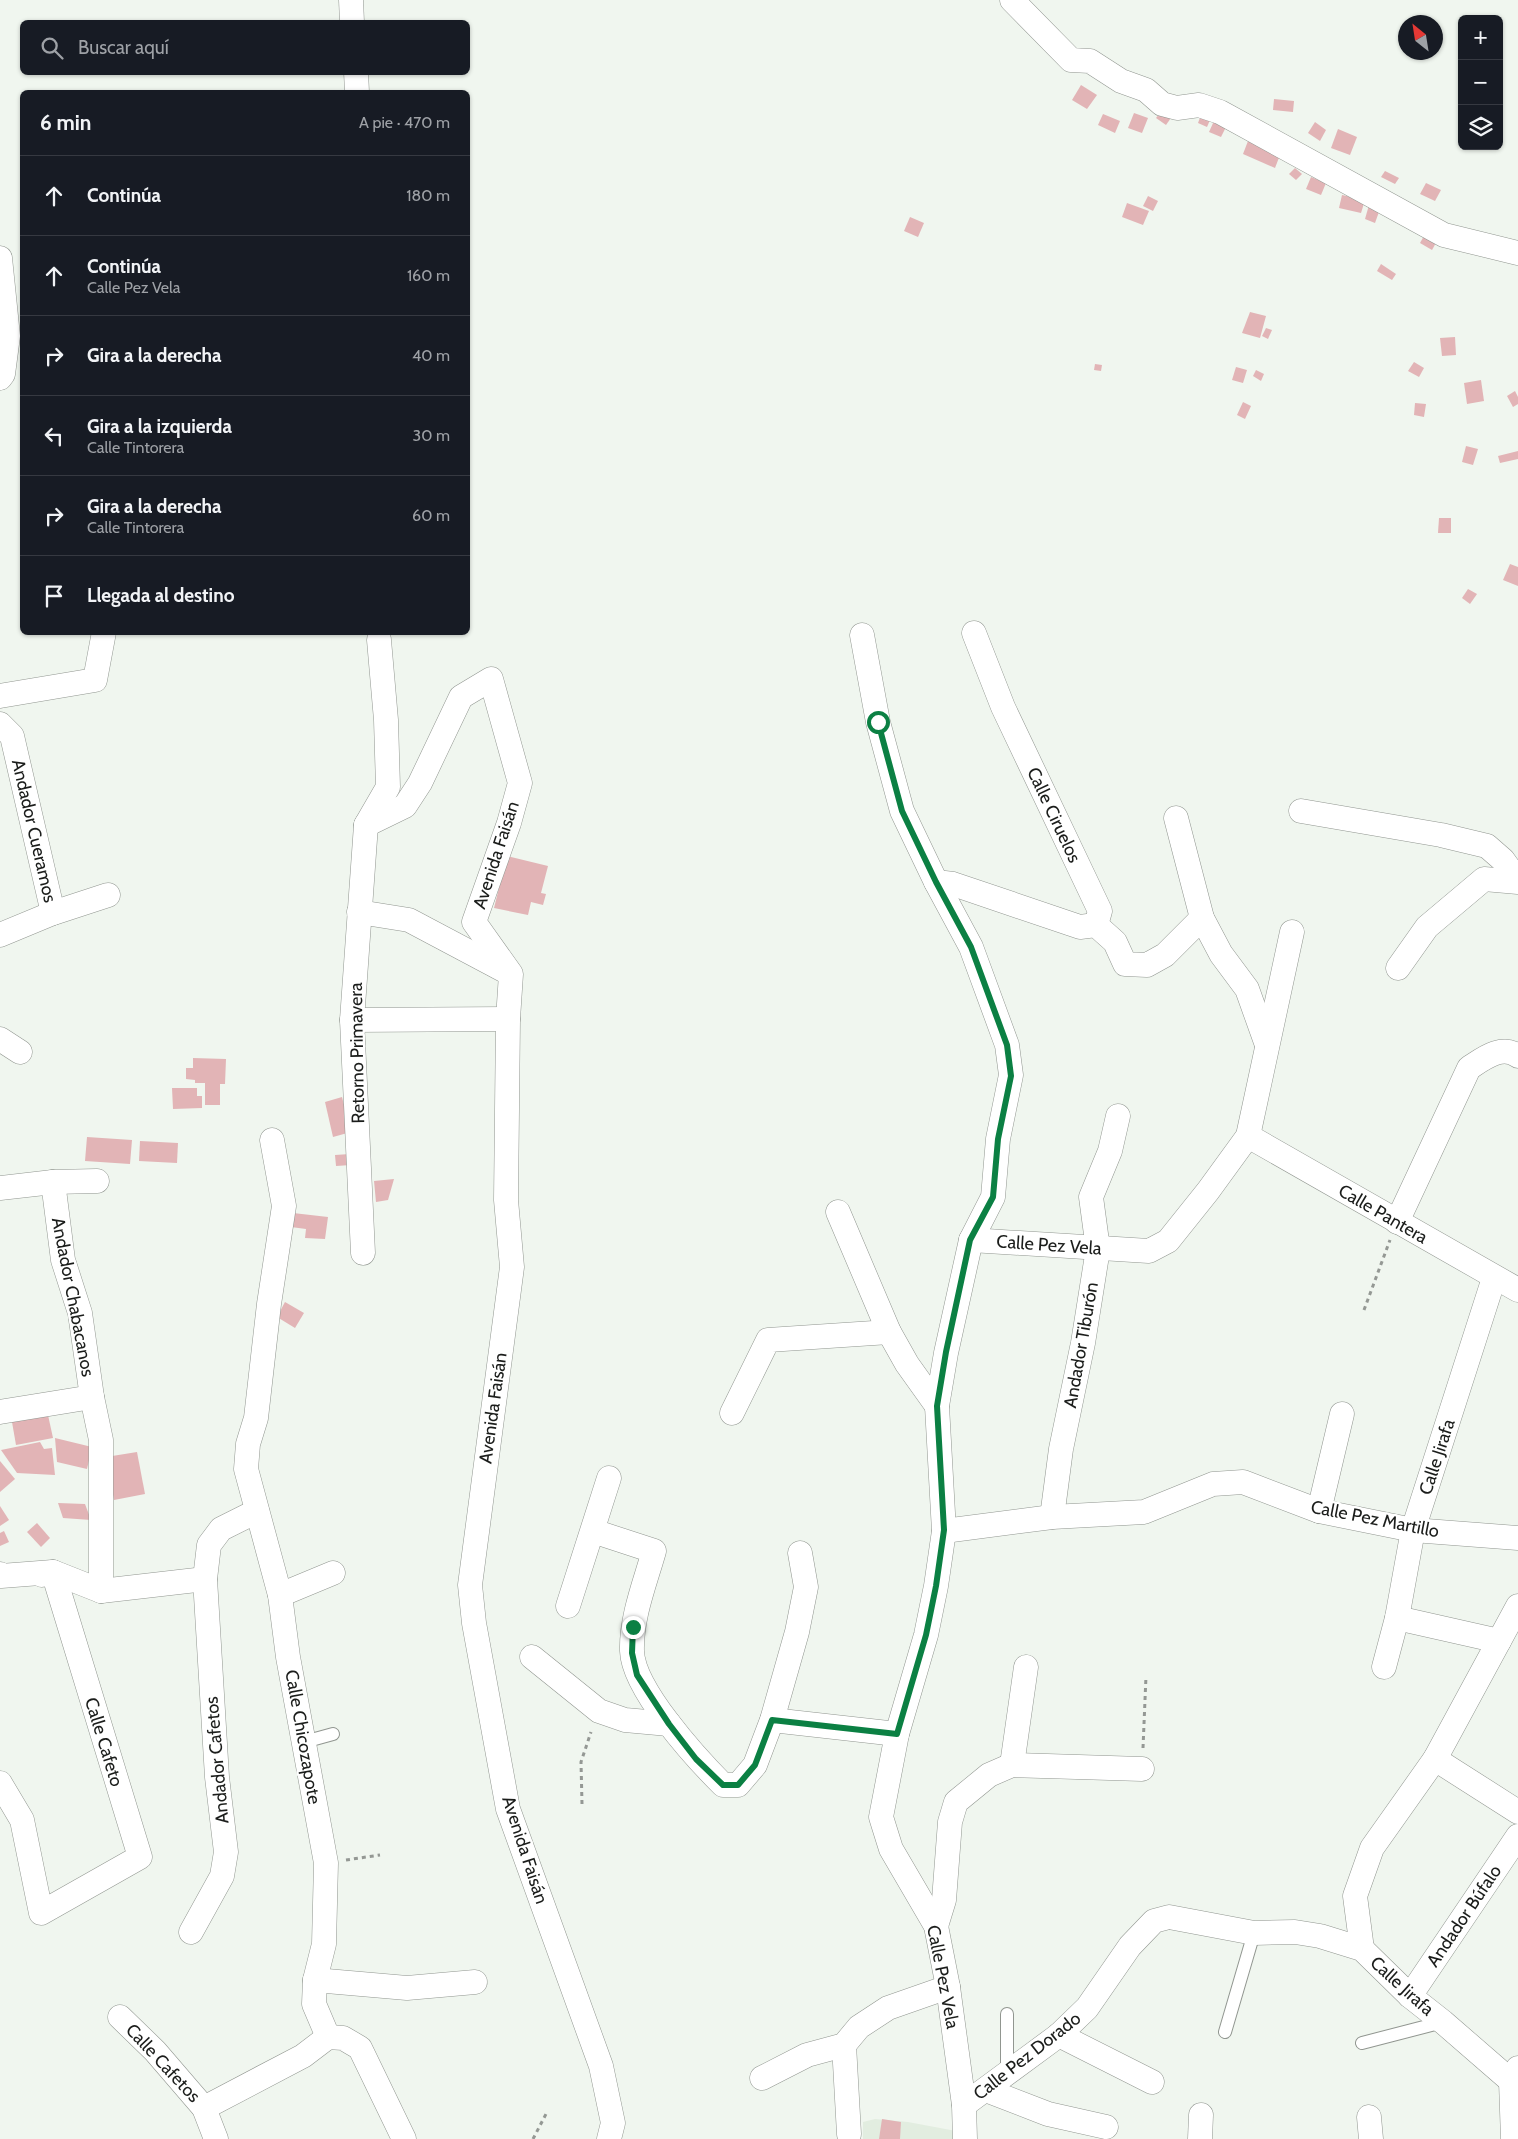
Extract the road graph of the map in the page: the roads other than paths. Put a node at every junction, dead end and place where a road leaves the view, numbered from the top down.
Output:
1 (351, 0) edge
2 (1012, 0) edge
3 (352, 20) edge
4 (356, 75) edge
5 (358, 90) edge
6 (1518, 253) edge
7 (0, 258) edge
8 (0, 378) edge
9 (974, 633) dead end
10 (862, 634) dead end
11 (103, 635) edge
12 (379, 640) dead end
13 (0, 696) edge
14 (0, 724) edge
15 (1301, 811) dead end
16 (1176, 818) dead end
17 (366, 825) junction
18 (936, 882) junction
19 (1518, 882) edge
20 (108, 895) dead end
21 (359, 912) junction
22 (53, 914) junction
23 (1202, 918) junction
24 (1096, 925) junction
25 (1292, 932) dead end
26 (0, 934) edge
27 (1398, 968) dead end
28 (511, 974) junction
29 (508, 1019) junction
30 (352, 1020) junction
31 (0, 1039) edge
32 (1268, 1045) junction
33 (20, 1052) dead end
34 (1518, 1056) edge
35 (1118, 1116) dead end
36 (1248, 1136) junction
37 (272, 1140) dead end
38 (97, 1181) dead end
39 (53, 1182) junction
40 (0, 1188) edge
41 (838, 1212) dead end
42 (1397, 1222) junction
43 (970, 1240) junction
44 (1098, 1249) junction
45 (363, 1253) dead end
46 (1494, 1278) junction
47 (1518, 1290) edge
48 (889, 1332) junction
49 (92, 1397) junction
50 (937, 1406) junction
51 (0, 1412) edge
52 (732, 1413) dead end
53 (1342, 1414) dead end
54 (609, 1478) dead end
55 (257, 1510) junction
56 (1319, 1511) junction
57 (1052, 1517) junction
58 (944, 1530) junction
59 (1413, 1530) junction
60 (593, 1531) junction
61 (1518, 1538) edge
62 (800, 1553) dead end
63 (53, 1572) junction
64 (333, 1573) dead end
65 (0, 1574) edge
66 (205, 1579) junction
67 (0, 1587) edge
68 (101, 1591) junction
69 (280, 1595) junction
70 (568, 1606) dead end
71 (1518, 1606) edge
72 (1397, 1618) junction
73 (1500, 1641) junction
74 (532, 1657) dead end
75 (1026, 1667) dead end
76 (1384, 1667) dead end
77 (772, 1720) junction
78 (669, 1724) junction
79 (333, 1734) dead end
80 (897, 1734) junction
81 (304, 1742) junction
82 (1434, 1759) junction
83 (1012, 1765) junction
84 (1142, 1769) road end
85 (0, 1783) edge
86 (1518, 1812) edge
87 (1518, 1836) edge
88 (936, 1926) junction
89 (191, 1932) dead end
90 (1254, 1933) junction
91 (1362, 1949) junction
92 (315, 1980) junction
93 (475, 1982) dead end
94 (948, 1987) junction
95 (1410, 1996) junction
96 (1007, 2014) dead end
97 (120, 2017) dead end
98 (1443, 2022) junction
99 (1225, 2032) dead end
100 (1059, 2035) junction
101 (328, 2037) junction
102 (1362, 2043) dead end
103 (844, 2045) junction
104 (1007, 2074) junction
105 (1514, 2075) edge
106 (762, 2078) dead end
107 (1152, 2082) dead end
108 (986, 2090) junction
109 (964, 2105) junction
110 (204, 2108) junction
111 (1201, 2115) dead end
112 (1106, 2127) dead end
113 (849, 2134) dead end
114 (216, 2139) edge
115 (404, 2139) edge
116 (609, 2139) edge
117 (965, 2139) edge
118 (1200, 2139) edge
119 (1513, 2139) edge

1 - 3 street
2 - 6 street
4 - 5 street
7 - 8 street
9 - 24 street, Calle Ciruelos
10 - 18 street
11 - 13 street
12 - 17 street
14 - 22 street, Andador Cueramos
15 - 19 street
16 - 23 street
17 - 21 street, Retorno Primavera
17 - 28 street, Avenida Faisán
18 - 24 street
18 - 43 street
19 - 27 street
20 - 22 street
21 - 28 street
21 - 30 street, Retorno Primavera
22 - 26 street
23 - 24 street
23 - 32 street
25 - 32 street
28 - 29 street, Avenida Faisán
29 - 30 street
29 - 116 street, Avenida Faisán
30 - 45 street, Retorno Primavera
31 - 33 street
32 - 36 street
34 - 42 street
35 - 44 street, Andador Tiburón
36 - 42 street, Calle Pantera
36 - 44 street, Calle Pez Vela
37 - 55 street, Calle Chicozapote
38 - 39 street
39 - 40 street
39 - 49 street, Andador Chabacanos
41 - 48 street
42 - 46 street, Calle Pantera
43 - 44 street, Calle Pez Vela
43 - 50 street, Calle Pez Vela
44 - 57 street, Andador Tiburón
46 - 47 street, Calle Pantera
46 - 59 street, Calle Jirafa
48 - 50 street
48 - 52 street
49 - 51 street
49 - 68 street, Andador Chabacanos
50 - 58 street, Calle Pez Vela
53 - 56 street
54 - 60 street
55 - 66 street, Andador Cafetos
55 - 69 street, Calle Chicozapote
56 - 57 street, Calle Pez Martillo
56 - 59 street, Calle Pez Martillo
57 - 58 street, Calle Pez Martillo
58 - 80 street, Calle Pez Vela
59 - 61 street, Calle Pez Martillo
59 - 72 street, Calle Jirafa
60 - 70 street
60 - 78 street
62 - 77 street
63 - 65 street
63 - 67 street
63 - 68 street
63 - 85 street, Calle Cafeto
64 - 69 street
66 - 68 street
66 - 89 street, Andador Cafetos
69 - 81 street, Calle Chicozapote
71 - 73 street, Calle Jirafa
72 - 73 street
72 - 76 street, Calle Jirafa
73 - 82 street, Calle Jirafa
74 - 78 street
75 - 83 street
77 - 78 street
77 - 80 street
79 - 81 lane
80 - 88 street, Calle Pez Vela
81 - 92 street, Calle Chicozapote
82 - 86 street
82 - 91 street, Calle Jirafa
83 - 84 street
83 - 88 street
87 - 95 street, Andador Búfalo
88 - 94 street, Calle Pez Vela
90 - 91 street, Calle Jirafa
90 - 99 lane
90 - 100 street, Calle Pez Dorado
91 - 95 street, Calle Jirafa
92 - 93 street
92 - 101 street, Calle Chicozapote
94 - 103 street
94 - 109 street, Calle Pez Vela
95 - 98 street, Calle Jirafa
96 - 104 lane
97 - 110 street, Calle Cafetos
98 - 102 lane, Calle Jirafa
98 - 105 street, Calle Jirafa
100 - 104 street, Calle Pez Dorado
100 - 107 street
101 - 110 street
101 - 115 street
103 - 106 street
103 - 113 street
104 - 108 street, Calle Pez Dorado
105 - 119 street
108 - 109 street, Calle Pez Dorado
108 - 112 street
109 - 117 street, Calle Pez Vela
110 - 114 street, Calle Cafetos
111 - 118 street

